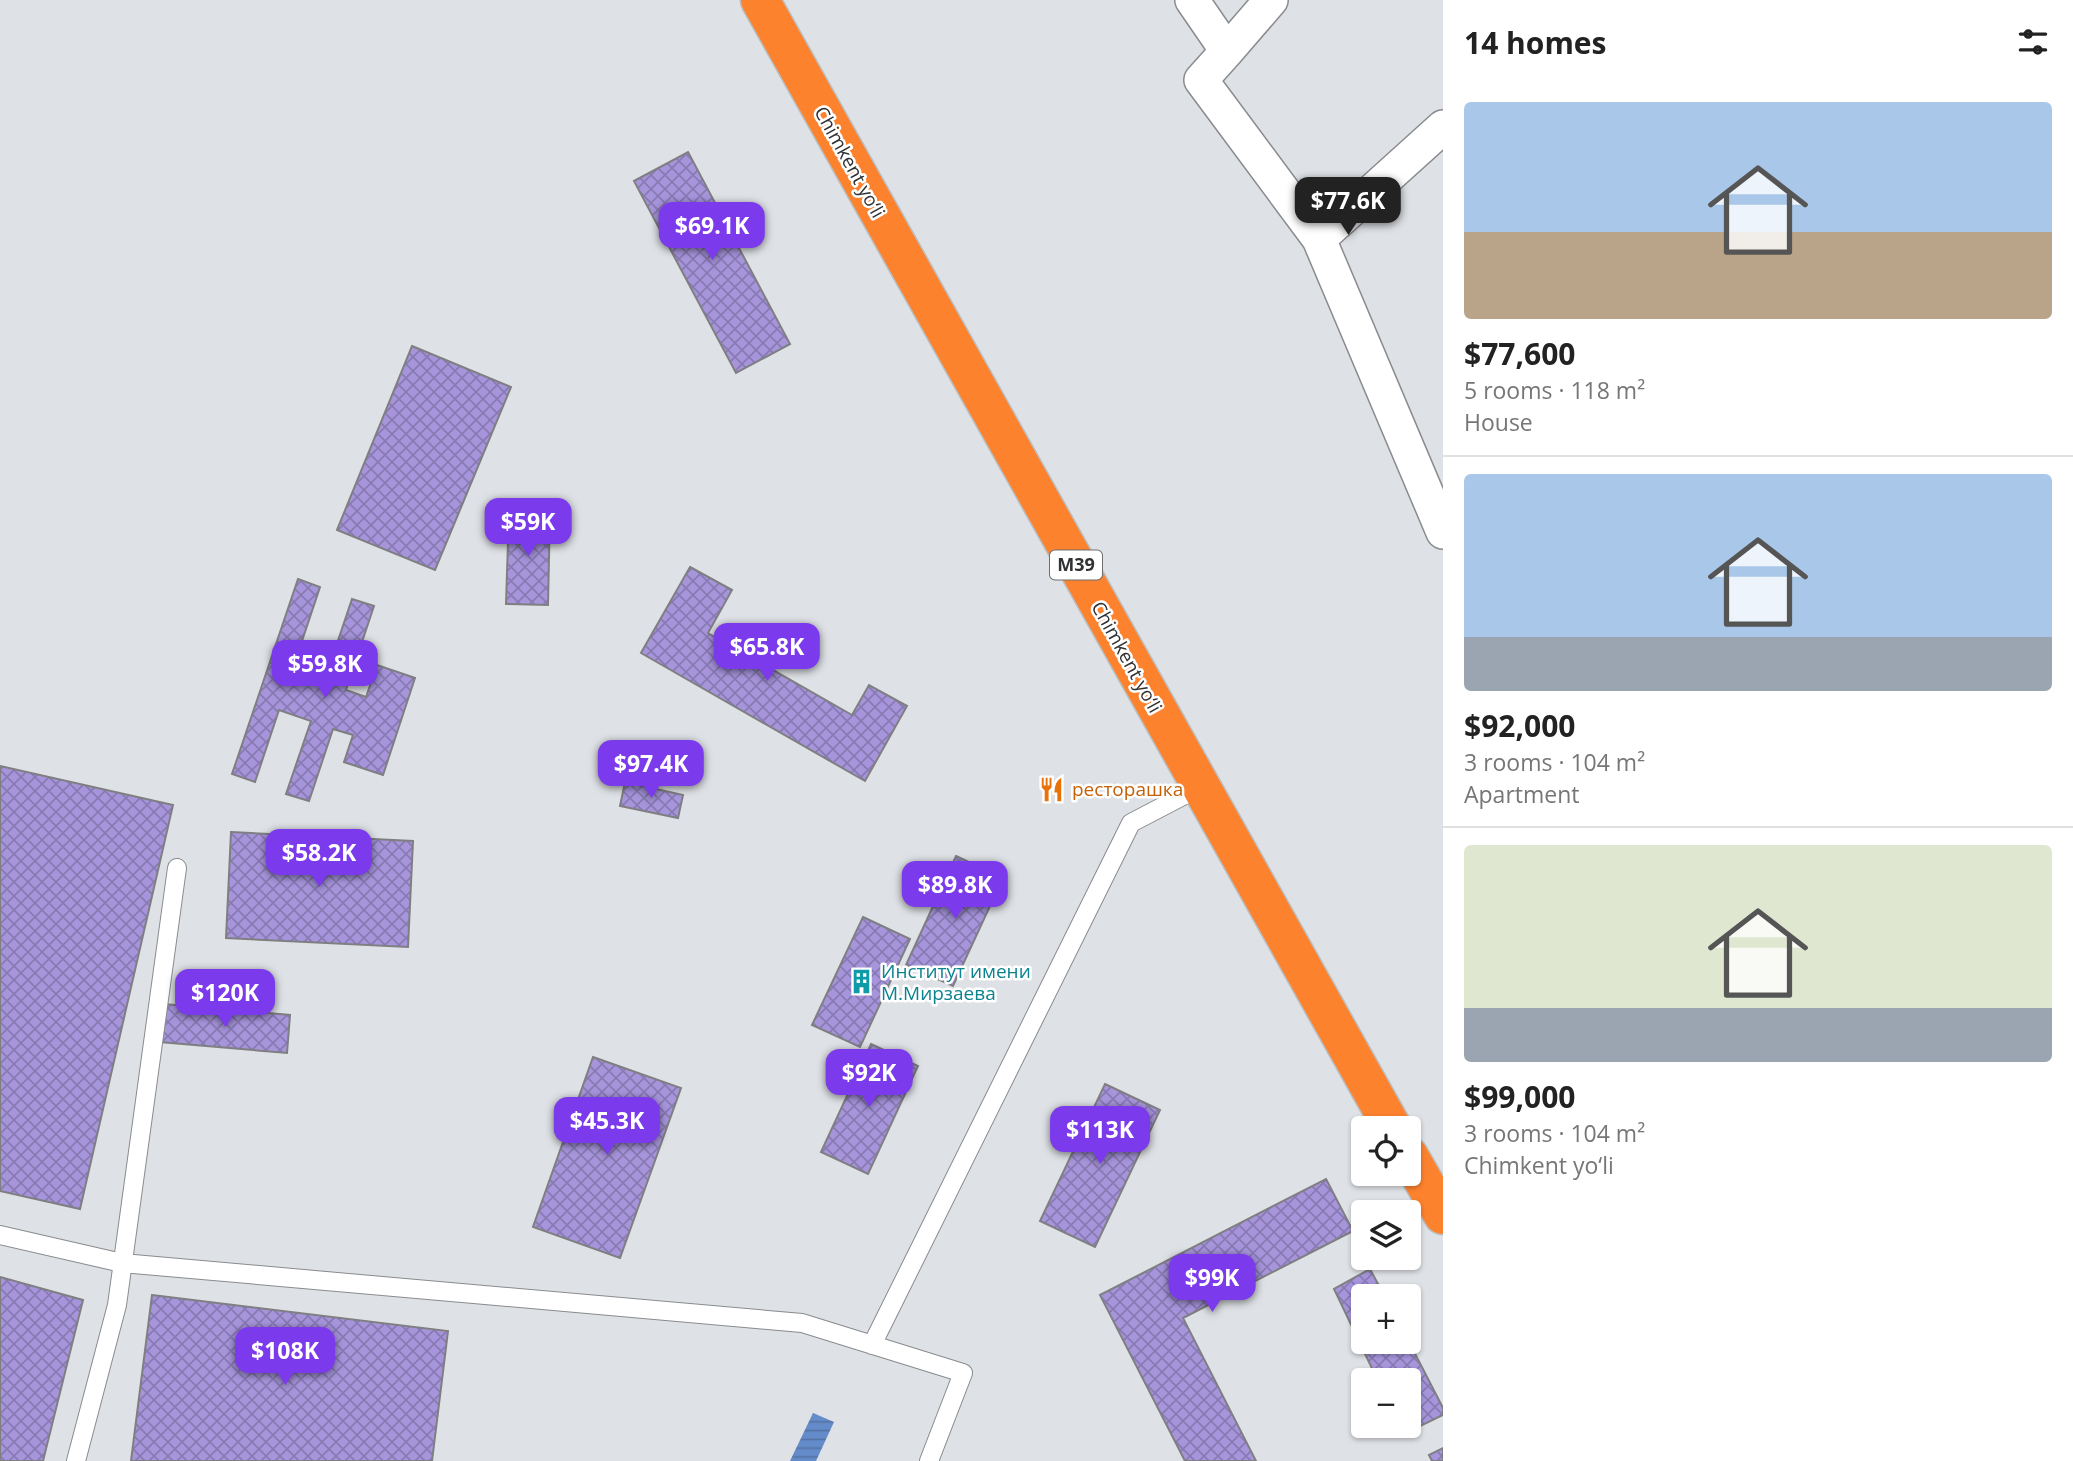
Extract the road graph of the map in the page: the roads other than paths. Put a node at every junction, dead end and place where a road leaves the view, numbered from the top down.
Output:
1 (760, 0) edge
2 (1192, 0) edge
3 (1271, 0) edge
4 (1227, 51) junction
5 (1443, 127) edge
6 (1320, 240) junction
7 (1443, 532) edge
8 (1200, 787) junction
9 (177, 867) dead end
10 (1386, 1116) edge
11 (1421, 1177) edge
12 (1443, 1215) edge
13 (0, 1236) edge
14 (122, 1263) junction
15 (872, 1345) junction
16 (76, 1461) edge
17 (929, 1461) edge

1 - 8 highway, Chimkent yo‘li / M39
2 - 4 street
3 - 4 street
4 - 6 street
5 - 6 street
6 - 7 street
8 - 10 highway, Chimkent yo‘li / M39
8 - 15 lane
9 - 14 lane
11 - 12 highway
13 - 14 lane
14 - 15 lane
14 - 16 lane
15 - 17 lane

